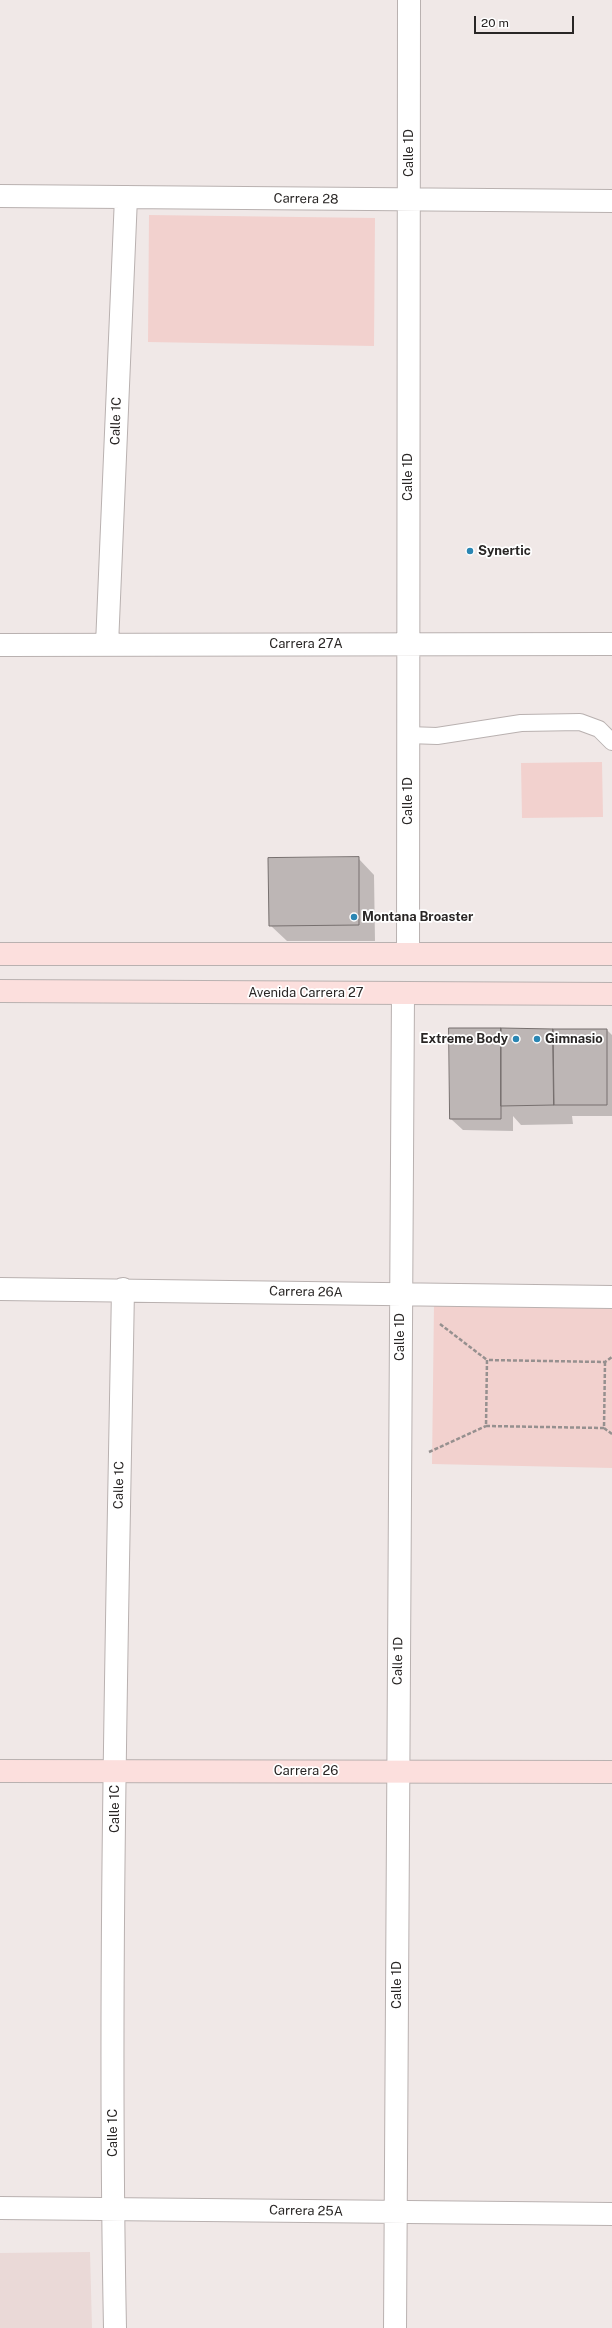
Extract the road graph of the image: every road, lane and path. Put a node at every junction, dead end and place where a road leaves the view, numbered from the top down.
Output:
1 (409, 0) edge
2 (0, 196) edge
3 (126, 197) junction
4 (408, 200) junction
5 (612, 201) edge
6 (107, 644) junction
7 (408, 644) junction
8 (612, 644) edge
9 (0, 645) edge
10 (408, 735) junction
11 (612, 742) edge
12 (0, 954) edge
13 (408, 954) junction
14 (612, 954) edge
15 (0, 990) edge
16 (403, 993) junction
17 (612, 994) edge
18 (0, 1289) edge
19 (123, 1289) junction
20 (400, 1293) junction
21 (612, 1297) edge
22 (437, 1322) dead end
23 (612, 1357) edge
24 (487, 1360) junction
25 (605, 1362) junction
26 (486, 1426) junction
27 (604, 1428) junction
28 (612, 1434) edge
29 (400, 1466) junction
30 (0, 1770) edge
31 (115, 1771) junction
32 (400, 1772) junction
33 (612, 1772) edge
34 (0, 2208) edge
35 (113, 2209) junction
36 (396, 2212) junction
37 (612, 2214) edge
38 (115, 2328) edge
39 (395, 2328) edge

1 - 4 street, Calle 1D
2 - 3 street, Carrera 28
3 - 4 street, Carrera 28
3 - 6 street, Calle 1C
4 - 5 street, Carrera 28
4 - 7 street, Calle 1D
6 - 7 street, Carrera 27A
6 - 9 street, Carrera 27A
7 - 8 street, Carrera 27A
7 - 10 street, Calle 1D
10 - 11 lane
10 - 13 street, Calle 1D
12 - 13 main road
13 - 14 main road
15 - 16 main road, Avenida Carrera 27
16 - 17 main road, Avenida Carrera 27
16 - 20 street, Calle 1D
18 - 19 street, Carrera 26A
19 - 20 street, Carrera 26A
19 - 31 street, Calle 1C
20 - 21 street, Carrera 26A
20 - 29 street, Calle 1D
22 - 24 path
23 - 25 path
24 - 25 path
24 - 26 path
25 - 27 path
26 - 27 path
26 - 29 path
27 - 28 path
29 - 32 street, Calle 1D
30 - 31 main road, Carrera 26
31 - 32 main road, Carrera 26
31 - 35 street, Calle 1C
32 - 33 main road, Carrera 26
32 - 36 street, Calle 1D
34 - 35 street, Carrera 25A
35 - 36 street, Carrera 25A
35 - 38 street, Calle 1C
36 - 37 street, Carrera 25A
36 - 39 street, Calle 1D

